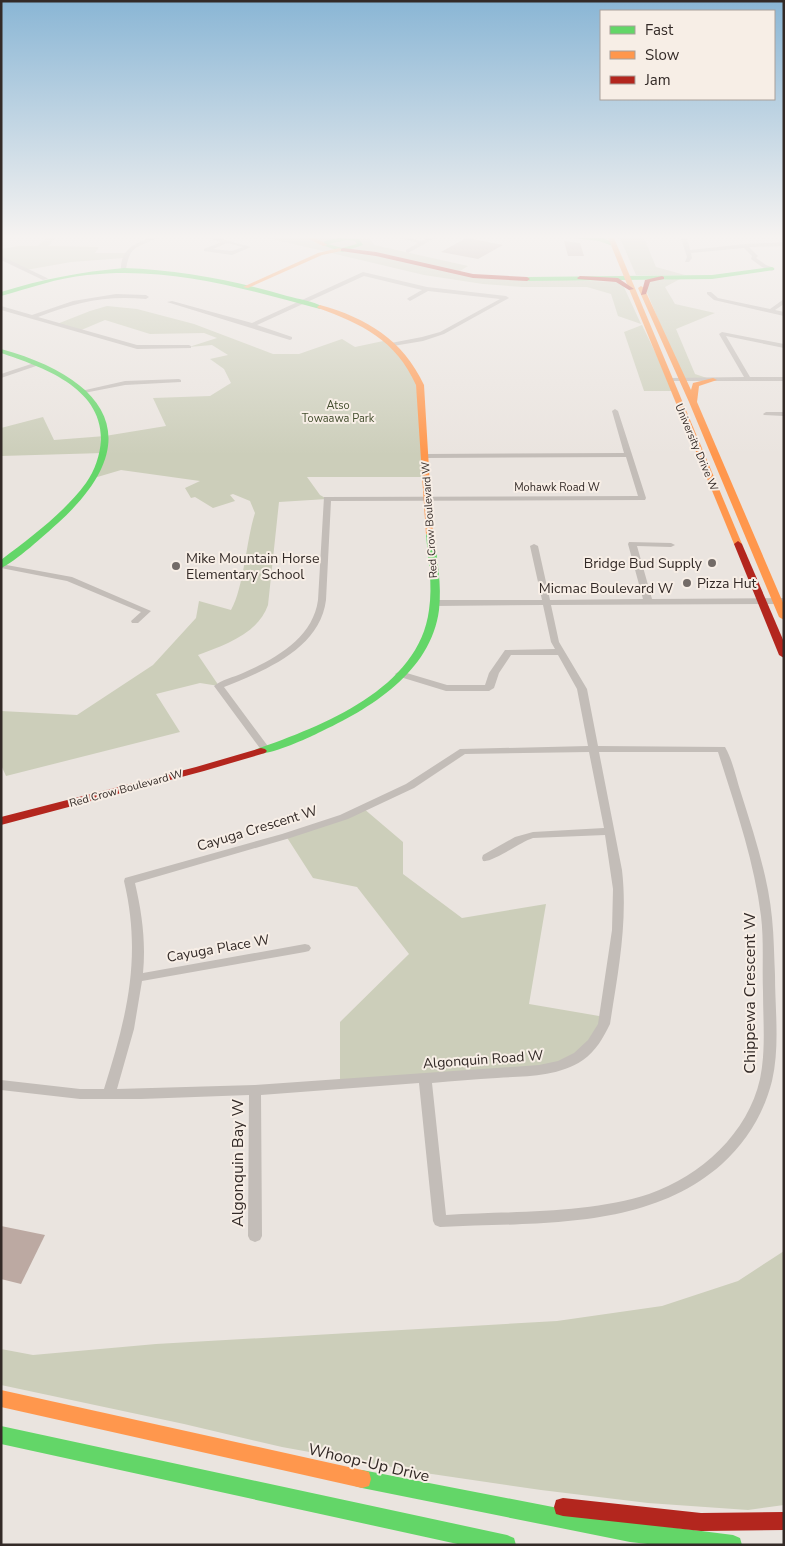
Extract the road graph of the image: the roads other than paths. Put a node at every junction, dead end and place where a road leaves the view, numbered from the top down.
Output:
1 (9, 310) edge
2 (53, 310) edge
3 (199, 310) edge
4 (286, 310) edge
5 (328, 310) edge
6 (484, 310) edge
7 (643, 310) edge
8 (651, 310) edge
9 (767, 310) edge
10 (771, 311) joint
11 (784, 314) edge
12 (33, 317) junction
13 (253, 325) junction
14 (290, 338) dead end
15 (393, 344) junction
16 (784, 346) edge
17 (189, 347) dead end
18 (1, 351) edge
19 (37, 364) junction
20 (1, 376) edge
21 (748, 379) junction
22 (784, 379) edge
23 (670, 380) junction
24 (683, 380) junction
25 (712, 380) junction
26 (179, 381) dead end
27 (84, 391) junction
28 (693, 402) junction
29 (614, 411) dead end
30 (766, 414) dead end
31 (784, 414) edge
32 (627, 455) junction
33 (424, 456) junction
34 (426, 499) junction
35 (671, 545) dead end
36 (534, 546) dead end
37 (1, 565) edge
38 (648, 601) junction
39 (761, 601) junction
40 (780, 601) edge
41 (545, 602) junction
42 (435, 603) junction
43 (784, 617) edge
44 (135, 621) dead end
45 (559, 652) junction
46 (784, 655) edge
47 (400, 674) junction
48 (264, 749) junction
49 (595, 749) junction
50 (1, 821) edge
51 (610, 831) junction
52 (487, 858) dead end
53 (305, 948) dead end
54 (137, 978) junction
55 (424, 1078) junction
56 (1, 1085) edge
57 (255, 1090) junction
58 (109, 1093) junction
59 (255, 1236) dead end
60 (1, 1398) edge
61 (1, 1435) edge
62 (422, 1492) junction
63 (784, 1521) edge
64 (507, 1545) edge
65 (733, 1545) edge

1 - 12 street
2 - 12 street
3 - 13 street
4 - 13 street
5 - 15 main road, Red Crow Boulevard W
6 - 15 street
7 - 23 main road, University Drive W
8 - 24 main road, University Drive W
9 - 10 street
10 - 11 street
12 - 17 street
13 - 14 street
15 - 33 main road, Red Crow Boulevard W
16 - 21 street
18 - 19 main road
19 - 20 street
19 - 27 main road
21 - 22 street
21 - 25 street
23 - 24 street
23 - 39 main road, University Drive W
24 - 25 street
24 - 28 main road, University Drive W
25 - 28 main road
26 - 27 street
27 - 37 main road
28 - 40 main road, University Drive W
29 - 32 street, Mohawk Road W
30 - 31 street
32 - 33 street
32 - 34 street, Mohawk Road W
33 - 34 main road, Red Crow Boulevard W
34 - 42 main road, Red Crow Boulevard W
34 - 48 street
35 - 38 street
36 - 41 street, Algonquin Road W
37 - 44 street
38 - 39 street, Micmac Boulevard W
38 - 41 street, Micmac Boulevard W
39 - 40 street, Micmac Boulevard W
39 - 46 main road, University Drive W
40 - 43 main road, University Drive W
41 - 42 street, Micmac Boulevard W
41 - 45 street, Algonquin Road W
42 - 47 main road, Red Crow Boulevard W
45 - 47 street
45 - 49 street, Algonquin Road W
47 - 48 main road, Red Crow Boulevard W
48 - 50 main road, Red Crow Boulevard W
49 - 51 street, Algonquin Road W
49 - 54 street, Cayuga Crescent W
49 - 55 street, Chippewa Crescent W
51 - 52 street
51 - 55 street, Algonquin Road W
53 - 54 street, Cayuga Place W
54 - 58 street, Cayuga Crescent W
55 - 57 street, Algonquin Road W
56 - 58 street, Algonquin Road W
57 - 58 street, Algonquin Road W
57 - 59 street, Algonquin Bay W
60 - 62 main road, Whoop-Up Drive
61 - 64 main road
62 - 63 main road
62 - 65 main road, Whoop-Up Drive

